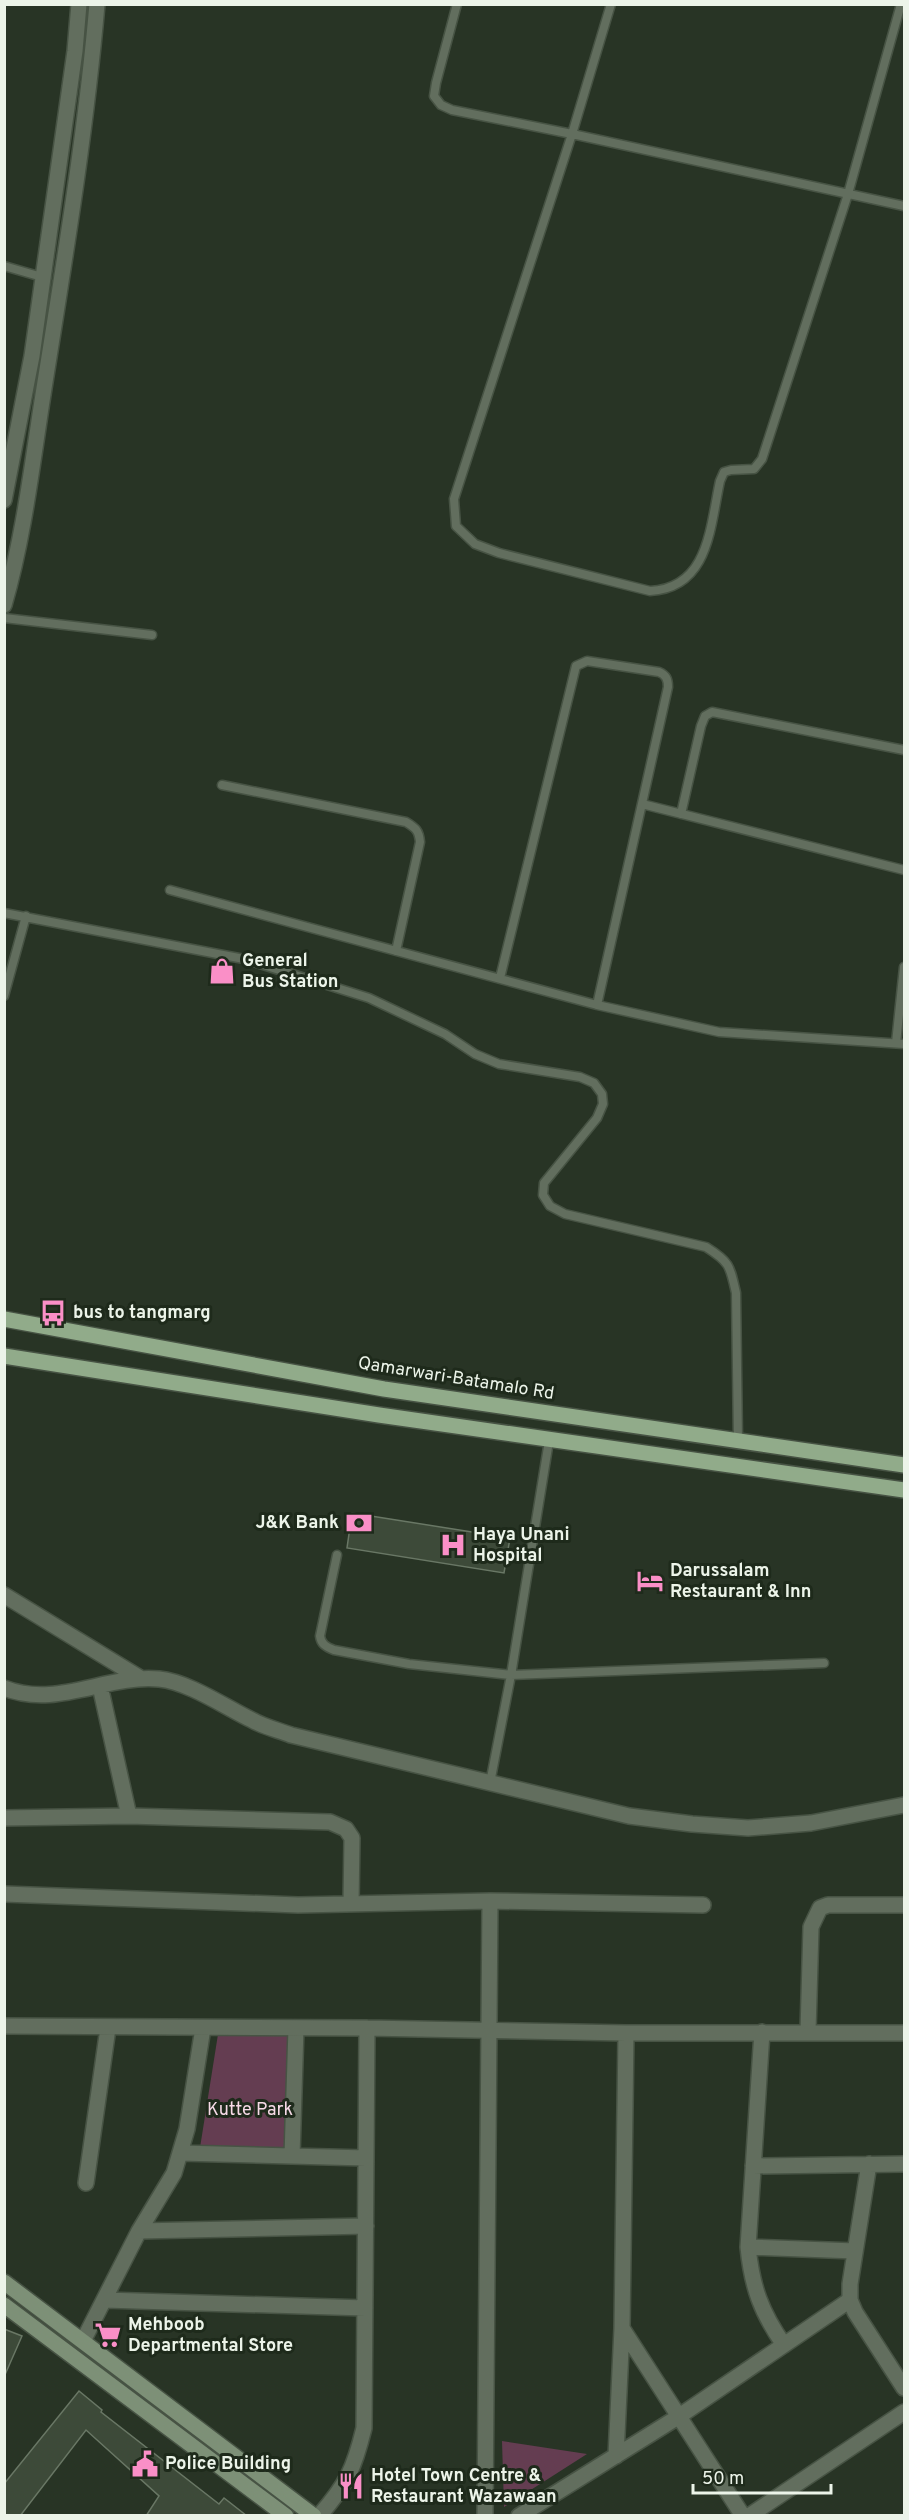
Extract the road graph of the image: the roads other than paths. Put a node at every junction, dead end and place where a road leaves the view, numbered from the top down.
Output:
1 (79, 4) edge
2 (97, 4) edge
3 (457, 4) edge
4 (610, 4) edge
5 (901, 4) edge
6 (75, 51) junction
7 (93, 52) junction
8 (572, 134) junction
9 (848, 194) junction
10 (904, 206) edge
11 (4, 266) edge
12 (42, 277) junction
13 (4, 500) edge
14 (4, 605) edge
15 (4, 618) edge
16 (152, 635) dead end
17 (904, 750) edge
18 (222, 785) dead end
19 (642, 804) junction
20 (681, 814) junction
21 (904, 870) edge
22 (170, 890) dead end
23 (4, 913) edge
24 (26, 916) junction
25 (396, 951) junction
26 (904, 967) edge
27 (500, 978) junction
28 (4, 996) edge
29 (597, 1005) junction
30 (900, 1043) edge
31 (4, 1319) edge
32 (4, 1356) edge
33 (549, 1441) junction
34 (738, 1441) junction
35 (904, 1465) edge
36 (904, 1490) edge
37 (337, 1555) dead end
38 (4, 1595) edge
39 (824, 1663) dead end
40 (511, 1674) junction
41 (140, 1678) junction
42 (100, 1686) junction
43 (4, 1688) edge
44 (490, 1783) junction
45 (904, 1805) edge
46 (129, 1816) junction
47 (4, 1818) edge
48 (4, 1894) edge
49 (490, 1901) junction
50 (351, 1904) junction
51 (703, 1905) dead end
52 (904, 1905) edge
53 (4, 2026) edge
54 (108, 2028) junction
55 (203, 2028) junction
56 (296, 2028) junction
57 (367, 2028) junction
58 (488, 2030) junction
59 (808, 2031) junction
60 (762, 2032) junction
61 (904, 2032) edge
62 (626, 2033) junction
63 (181, 2153) junction
64 (292, 2156) junction
65 (366, 2158) junction
66 (869, 2164) junction
67 (904, 2164) edge
68 (753, 2166) junction
69 (86, 2183) dead end
70 (366, 2226) junction
71 (139, 2231) junction
72 (748, 2247) junction
73 (855, 2251) junction
74 (4, 2282) edge
75 (105, 2300) junction
76 (850, 2300) junction
77 (4, 2305) edge
78 (365, 2308) junction
79 (622, 2328) junction
80 (83, 2341) junction
81 (784, 2345) junction
82 (904, 2388) edge
83 (904, 2412) edge
84 (678, 2417) junction
85 (616, 2456) junction
86 (286, 2516) edge
87 (314, 2516) edge
88 (319, 2516) edge
89 (485, 2516) edge
90 (519, 2516) edge
91 (743, 2516) edge
92 (749, 2516) edge

1 - 6 street
2 - 7 street
3 - 8 lane
4 - 8 lane
5 - 9 lane
6 - 7 street
6 - 12 street
7 - 14 street
8 - 9 lane
8 - 9 lane
9 - 10 lane
11 - 12 lane
12 - 13 street
15 - 16 lane
17 - 20 lane
18 - 25 lane
19 - 20 lane
19 - 27 lane
19 - 29 lane
20 - 21 lane
22 - 25 lane
23 - 24 lane
24 - 28 lane
24 - 34 lane
25 - 27 lane
26 - 30 lane
27 - 29 lane
29 - 30 lane
31 - 34 main road, Qamarwari-Batamalo Rd
32 - 33 main road
33 - 36 main road
33 - 40 lane
34 - 35 main road, Qamarwari-Batamalo Rd
37 - 40 lane
38 - 41 street
39 - 40 lane
40 - 44 lane
41 - 42 street
41 - 44 street
42 - 43 street
42 - 46 street
44 - 45 street
46 - 47 street
46 - 50 street
48 - 50 street
49 - 50 street
49 - 51 street
49 - 58 street
52 - 59 street
53 - 54 street
54 - 55 street
54 - 69 street
55 - 56 street
55 - 63 street
56 - 57 street
56 - 64 street
57 - 58 street
57 - 65 street
58 - 62 street
58 - 89 street
59 - 60 street
59 - 61 street
60 - 62 street
60 - 68 street
62 - 79 street
63 - 64 street
63 - 71 street
64 - 65 street
65 - 70 street
66 - 67 street
66 - 68 street
66 - 73 street
68 - 72 street
70 - 71 street
70 - 78 street
71 - 75 street
72 - 73 street
72 - 81 street
73 - 76 street
74 - 80 main road
75 - 78 street
75 - 80 street
76 - 81 street
76 - 82 street
77 - 86 main road
78 - 88 street
79 - 84 street
79 - 85 street
80 - 87 main road
81 - 84 street
83 - 92 street
84 - 85 street
84 - 91 street
85 - 90 street

